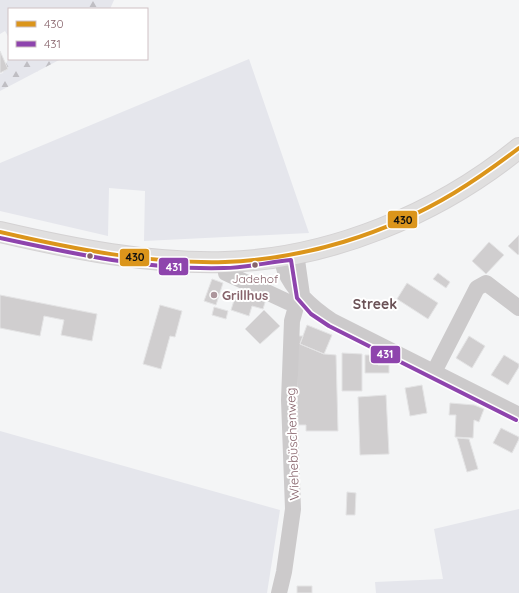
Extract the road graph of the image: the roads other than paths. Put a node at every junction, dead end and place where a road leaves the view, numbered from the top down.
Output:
1 (519, 148) edge
2 (0, 232) edge
3 (289, 254) junction
4 (225, 262) junction
5 (301, 298) junction
6 (519, 308) edge
7 (435, 373) junction
8 (519, 415) edge
9 (279, 593) edge

1 - 3 main road
2 - 4 main road
3 - 4 main road
3 - 5 street
4 - 5 street
5 - 7 street
5 - 9 street, Wiehebüschenweg
6 - 7 street
7 - 8 street

